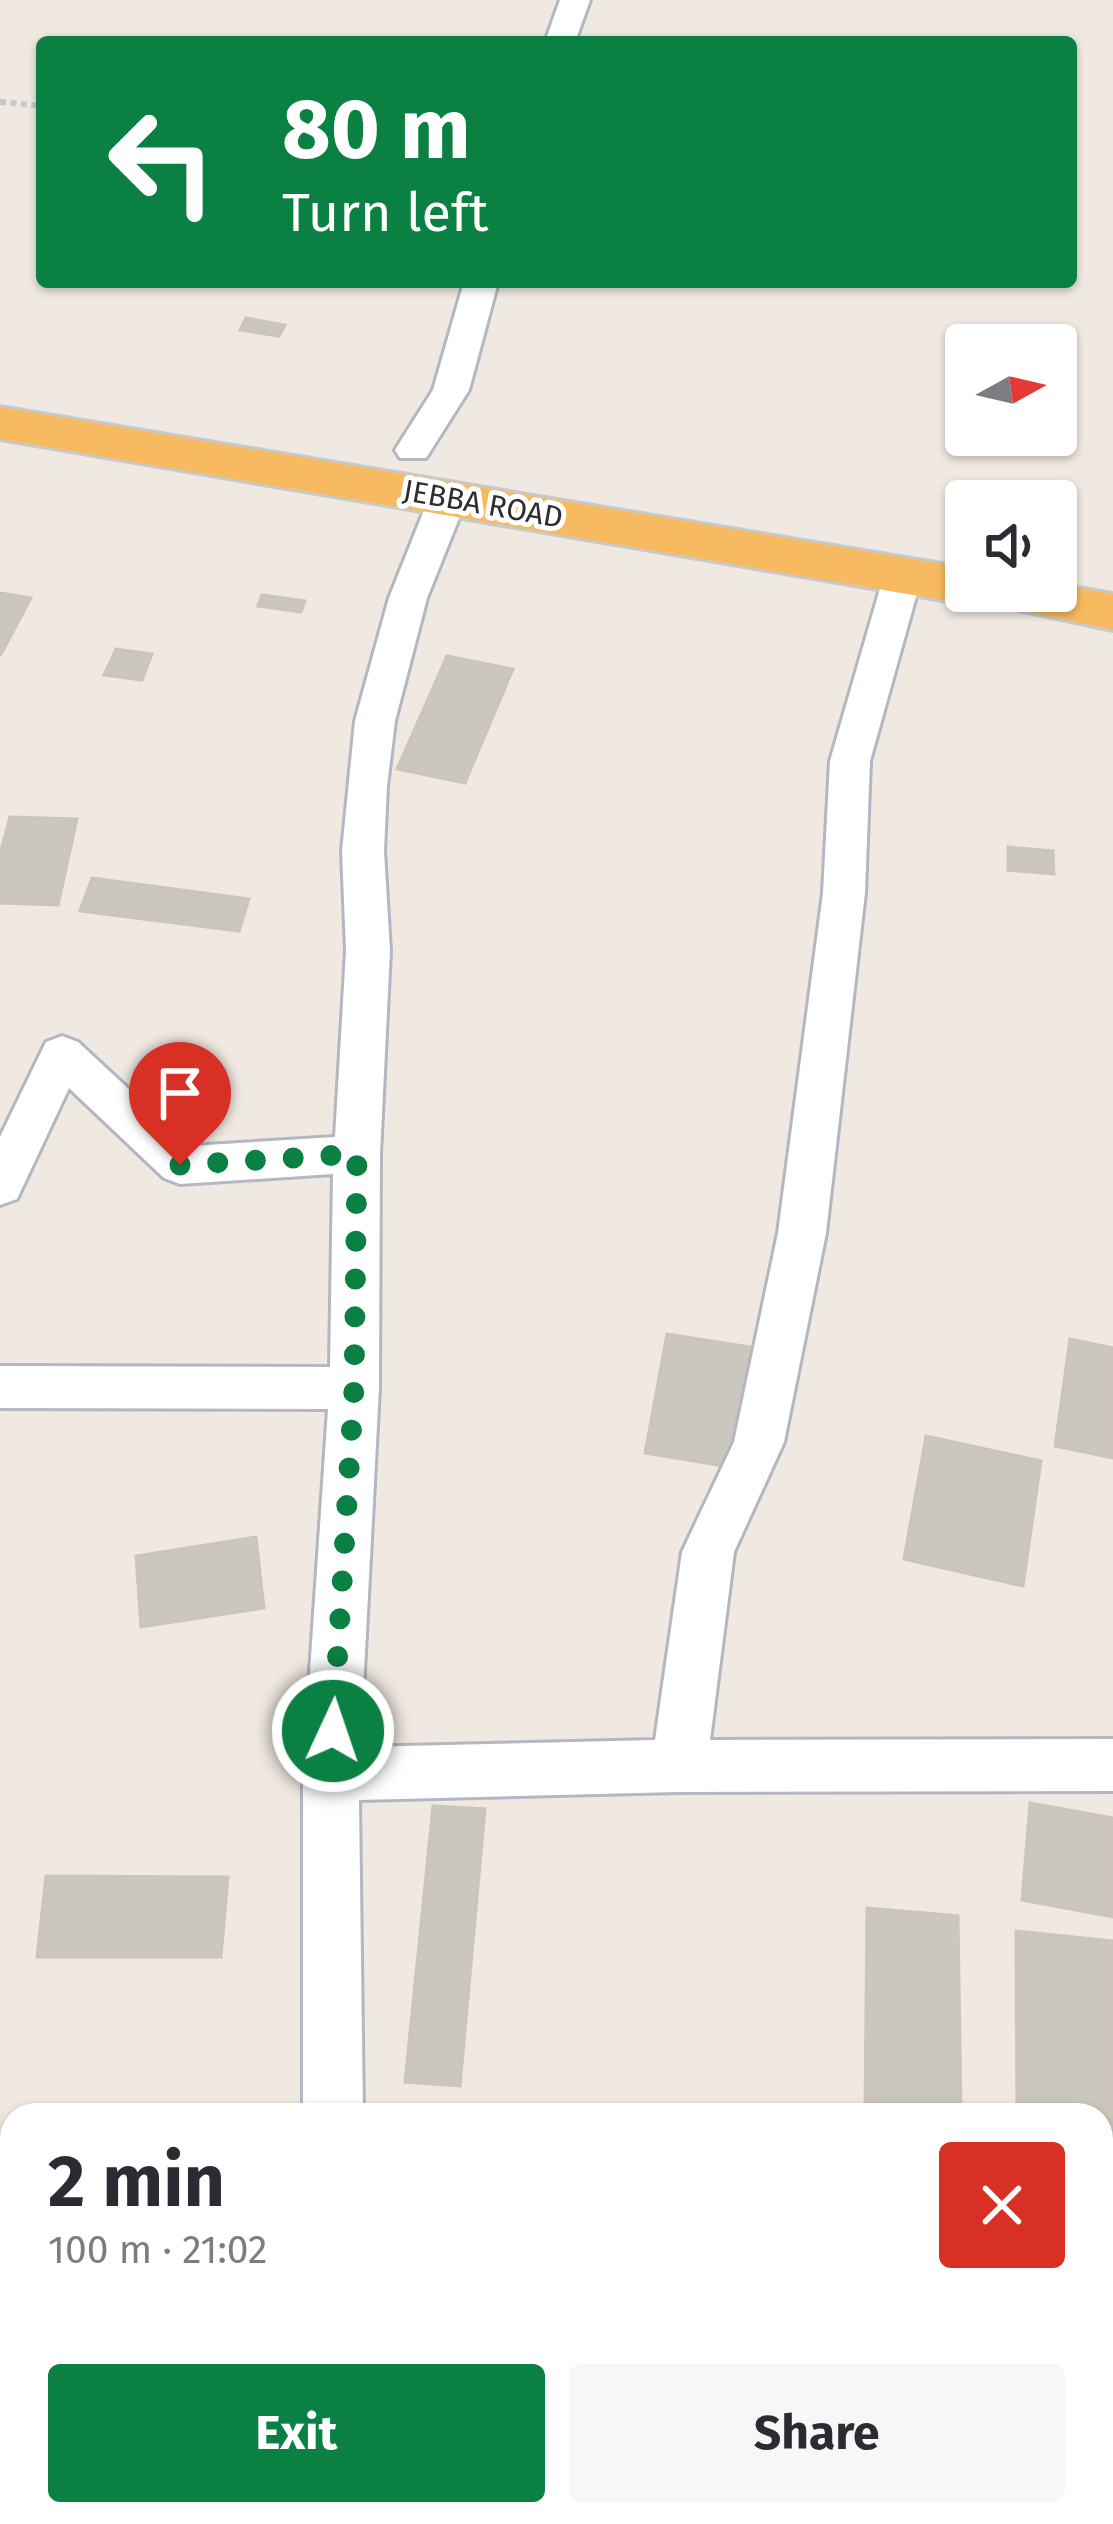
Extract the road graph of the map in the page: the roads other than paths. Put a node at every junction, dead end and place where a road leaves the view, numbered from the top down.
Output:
1 (575, 0) edge
2 (562, 36) edge
3 (479, 288) edge
4 (0, 392) edge
5 (0, 423) edge
6 (413, 449) junction
7 (448, 498) junction
8 (945, 538) edge
9 (1077, 562) edge
10 (1113, 568) edge
11 (904, 575) junction
12 (945, 582) edge
13 (1077, 605) edge
14 (1113, 612) edge
15 (357, 1154) junction
16 (0, 1186) edge
17 (0, 1387) edge
18 (354, 1388) junction
19 (1113, 1765) edge
20 (679, 1766) junction
21 (331, 1774) junction
22 (333, 2103) edge

1 - 2 street
3 - 6 street
4 - 6 highway
5 - 7 highway, JEBBA ROAD
6 - 8 highway
7 - 11 highway, JEBBA ROAD
7 - 15 street
9 - 10 highway
11 - 12 highway, JEBBA ROAD
11 - 20 street
13 - 14 highway
15 - 16 street
15 - 18 street
17 - 18 street
18 - 21 street
19 - 20 street
20 - 21 street
21 - 22 street

